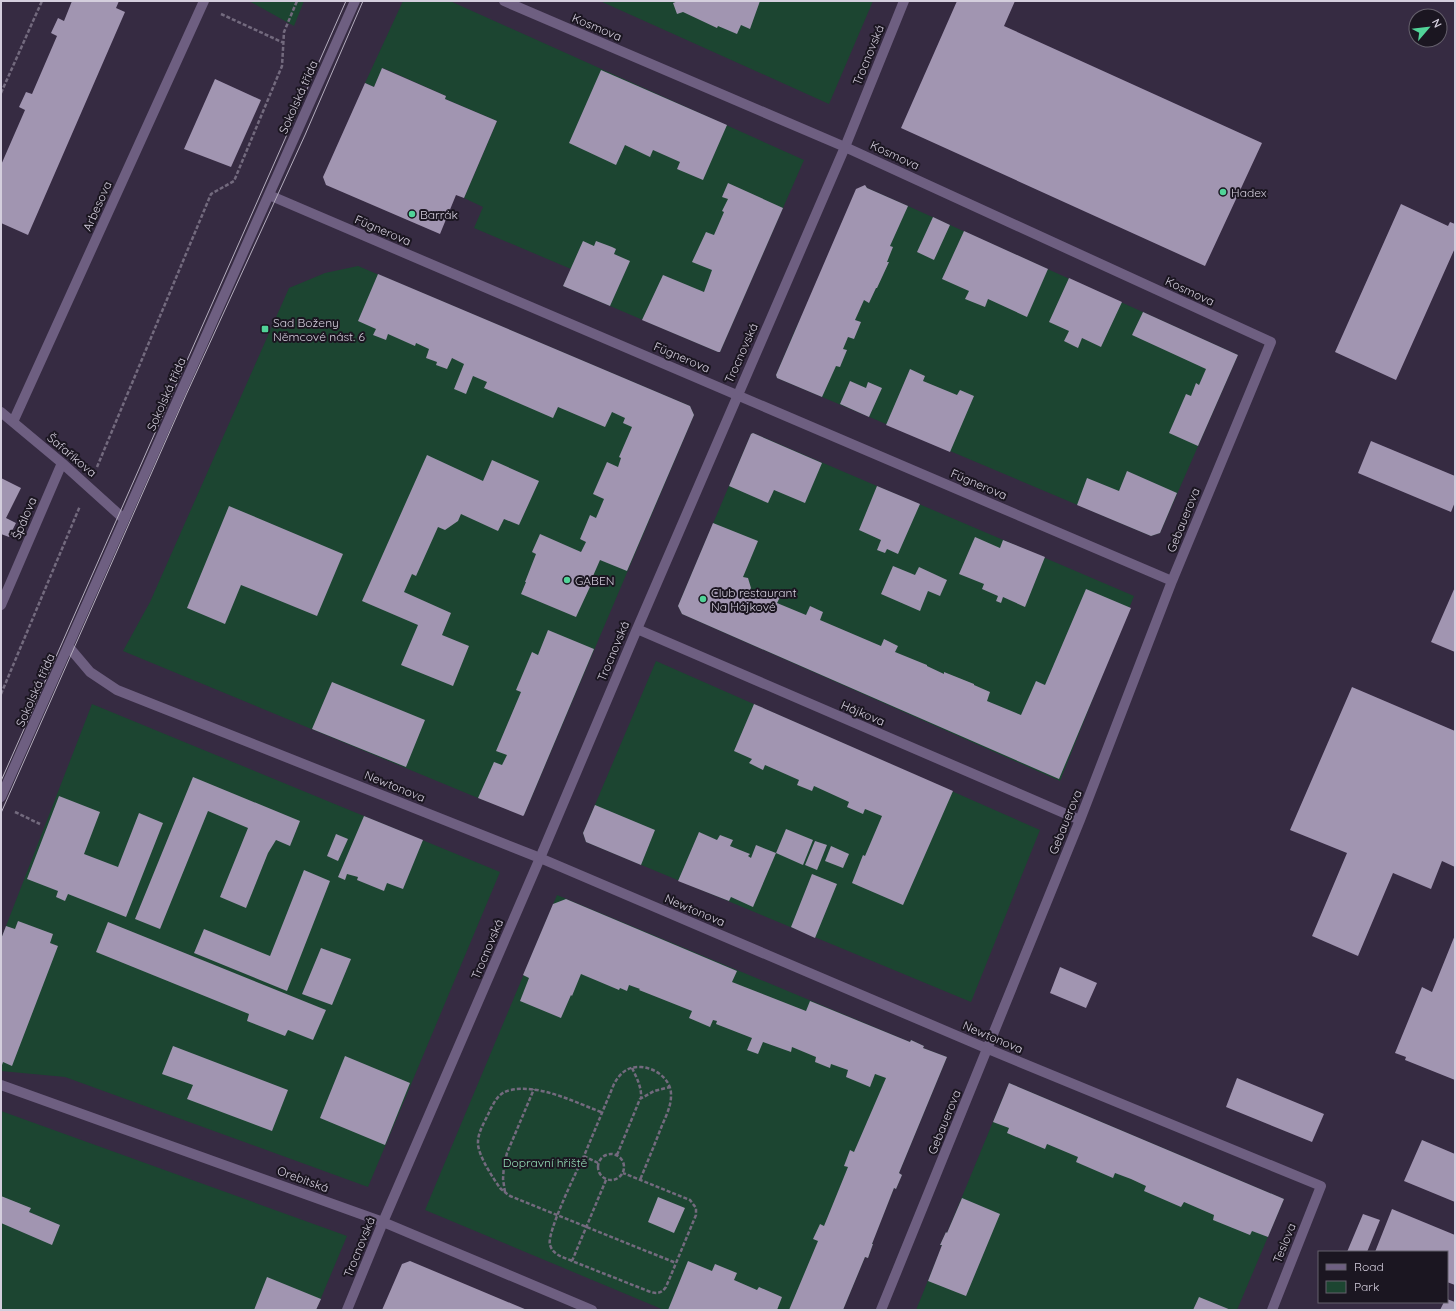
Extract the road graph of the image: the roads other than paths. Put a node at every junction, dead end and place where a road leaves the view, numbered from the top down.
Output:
1 (355, 1) edge
2 (504, 1) edge
3 (904, 1) edge
4 (203, 4) edge
5 (845, 147) junction
6 (269, 195) junction
7 (1271, 342) joint
8 (737, 394) junction
9 (1, 412) edge
10 (13, 422) junction
11 (62, 463) junction
12 (124, 519) junction
13 (1172, 581) junction
14 (1, 605) edge
15 (636, 629) junction
16 (68, 646) junction
17 (1, 797) edge
18 (1080, 820) junction
19 (540, 858) junction
20 (988, 1049) junction
21 (1, 1085) edge
22 (1321, 1186) joint
23 (383, 1222) junction
24 (347, 1310) edge
25 (592, 1310) edge
26 (882, 1310) edge
27 (1272, 1310) edge

1 - 6 street, Sokolská třída
2 - 5 street, Kosmova
3 - 5 street, Trocnovská
4 - 10 street, Arbesova
5 - 7 street, Kosmova
5 - 8 street, Trocnovská
6 - 8 street, Fügnerova
6 - 12 street, Sokolská třída
7 - 13 street, Gebauerova
8 - 13 street, Fügnerova
8 - 15 street, Trocnovská
9 - 10 street, Šafaříkova
10 - 11 street, Šafaříkova
11 - 12 street, Šafaříkova
11 - 14 street, Špálova
12 - 16 street, Sokolská třída
13 - 18 street, Gebauerova
15 - 18 street, Hájkova
15 - 19 street, Trocnovská
16 - 17 street, Sokolská třída
16 - 19 street, Newtonova
18 - 20 street, Gebauerova
19 - 20 street, Newtonova
19 - 23 street, Trocnovská
20 - 22 street, Newtonova
20 - 26 street, Gebauerova
21 - 23 street, Orebitská
22 - 27 street, Teslova
23 - 24 street, Trocnovská
23 - 25 street, Orebitská

